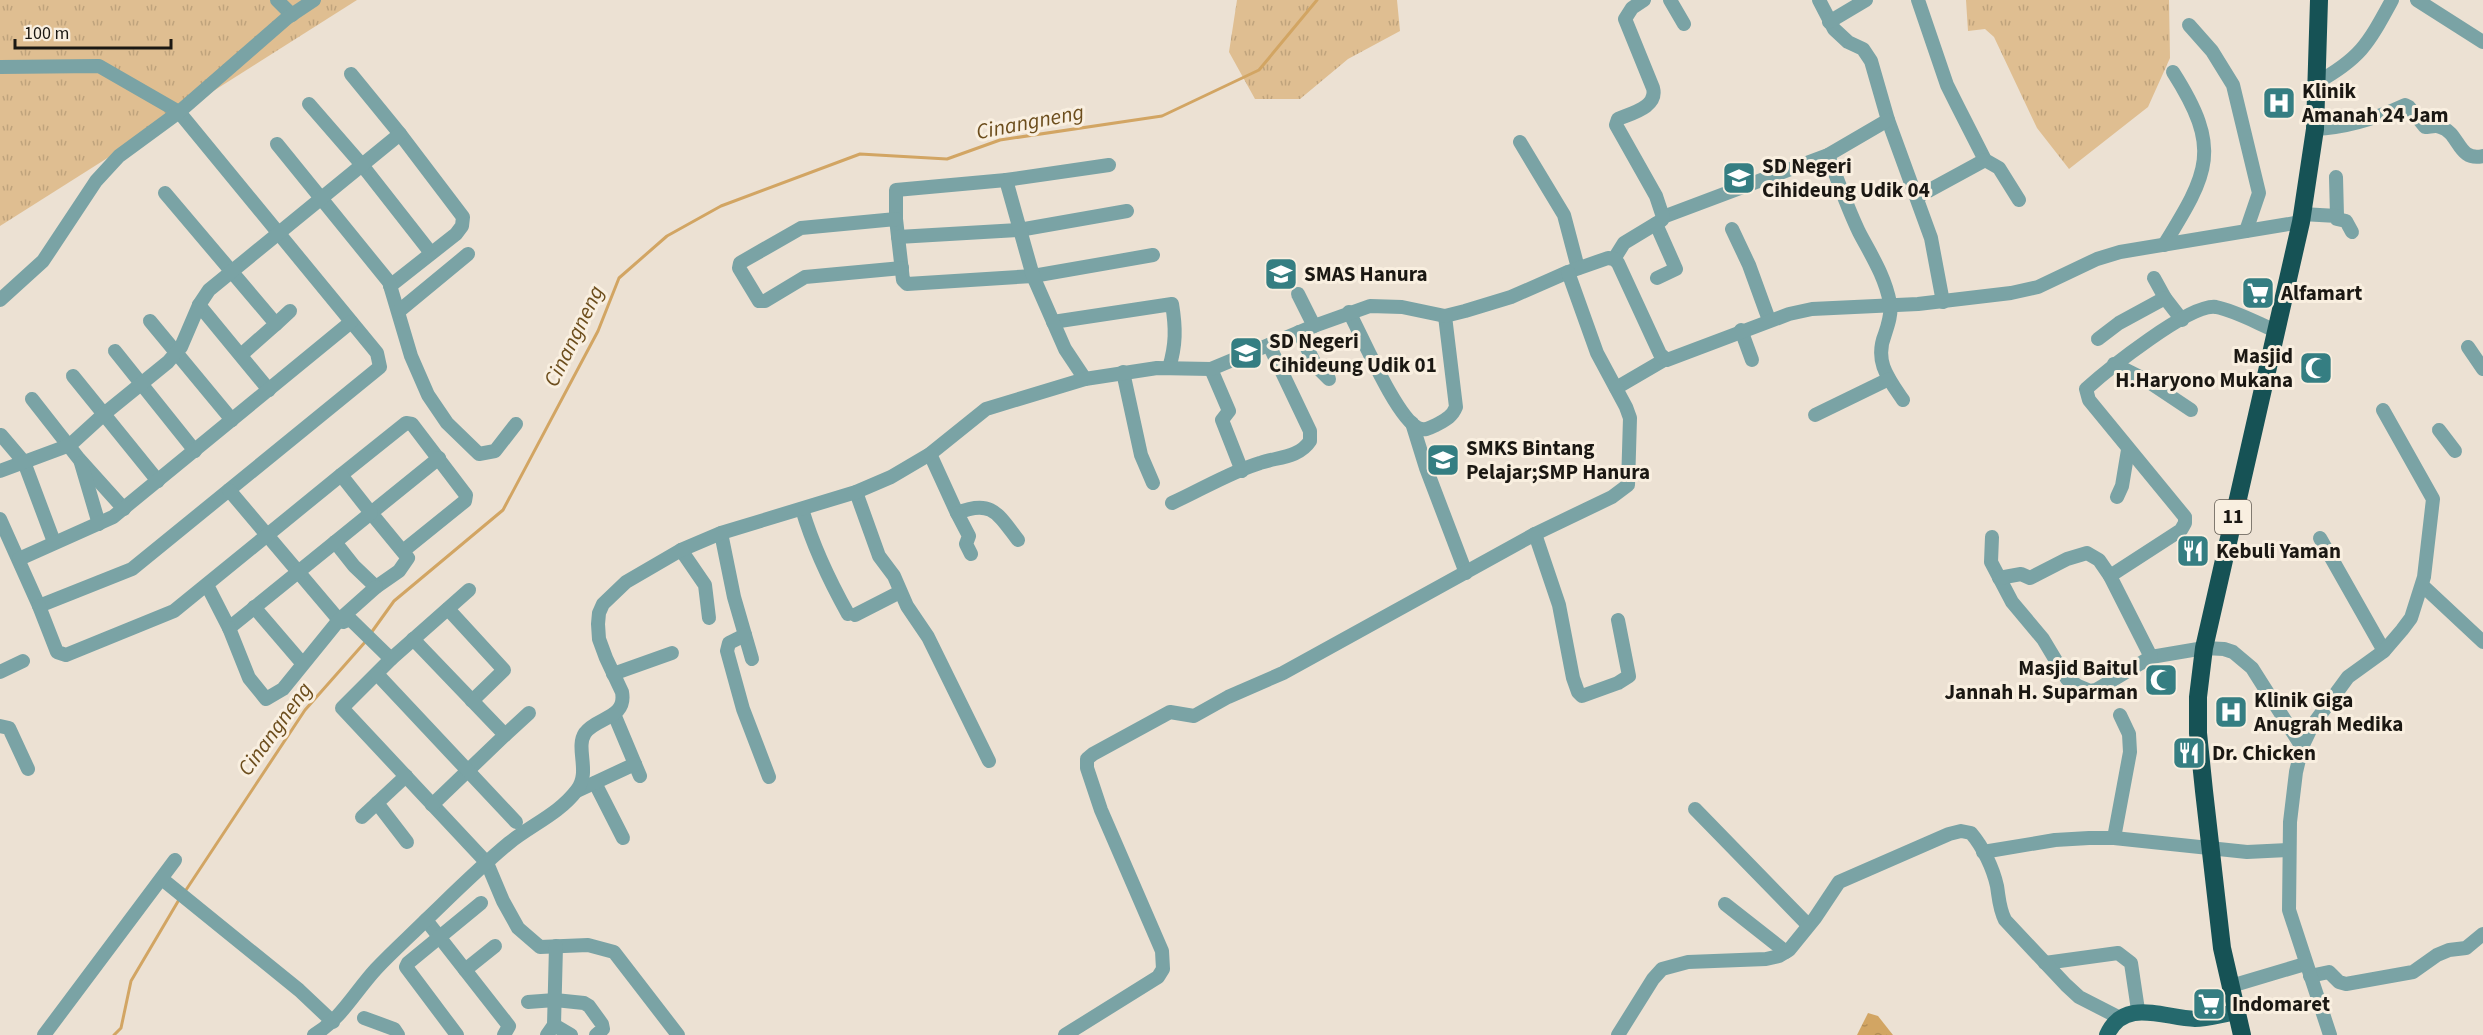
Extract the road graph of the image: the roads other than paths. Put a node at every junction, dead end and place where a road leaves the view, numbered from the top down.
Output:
1 (277, 0) edge
2 (314, 0) edge
3 (1644, 0) edge
4 (1670, 0) edge
5 (1819, 0) edge
6 (1866, 0) edge
7 (1918, 0) edge
8 (2319, 0) edge
9 (2392, 0) edge
10 (2417, 0) edge
11 (1630, 4) edge
12 (292, 15) junction
13 (1829, 22) junction
14 (1684, 24) dead end
15 (2189, 25) dead end
16 (2483, 42) edge
17 (0, 67) edge
18 (2173, 72) dead end
19 (351, 74) dead end
20 (2316, 82) junction
21 (309, 104) dead end
22 (179, 112) junction
23 (1888, 120) junction
24 (2315, 129) junction
25 (400, 134) junction
26 (1520, 142) dead end
27 (277, 144) dead end
28 (1828, 155) junction
29 (2483, 156) edge
30 (1985, 160) junction
31 (362, 165) junction
32 (1109, 165) dead end
33 (2336, 177) dead end
34 (1006, 180) junction
35 (165, 193) dead end
36 (1917, 197) junction
37 (322, 198) junction
38 (2019, 200) dead end
39 (1127, 211) dead end
40 (2337, 216) junction
41 (2301, 218) junction
42 (896, 219) junction
43 (1660, 221) junction
44 (1732, 229) dead end
45 (1019, 230) junction
46 (2246, 231) junction
47 (2352, 232) dead end
48 (278, 234) junction
49 (898, 237) junction
50 (2164, 245) junction
51 (431, 253) junction
52 (468, 255) dead end
53 (1153, 255) dead end
54 (1614, 259) junction
55 (902, 268) junction
56 (1573, 270) junction
57 (233, 271) junction
58 (1033, 276) junction
59 (1657, 278) dead end
60 (2154, 278) dead end
61 (390, 286) junction
62 (1298, 294) dead end
63 (2165, 298) junction
64 (0, 300) edge
65 (1943, 302) junction
66 (199, 305) junction
67 (1891, 305) junction
68 (399, 310) junction
69 (290, 311) dead end
70 (1349, 312) junction
71 (1445, 316) junction
72 (1769, 320) junction
73 (2182, 320) junction
74 (150, 321) dead end
75 (351, 322) junction
76 (1053, 322) junction
77 (276, 324) junction
78 (1314, 326) junction
79 (1741, 330) junction
80 (2276, 331) junction
81 (1299, 332) junction
82 (2098, 339) dead end
83 (1269, 345) junction
84 (2468, 347) dead end
85 (115, 351) dead end
86 (177, 353) junction
87 (241, 355) junction
88 (1665, 360) junction
89 (1752, 360) dead end
90 (2114, 364) junction
91 (1169, 368) junction
92 (1211, 369) junction
93 (2483, 369) edge
94 (1123, 372) junction
95 (73, 376) dead end
96 (1329, 378) dead end
97 (1085, 379) junction
98 (1889, 379) junction
99 (140, 385) junction
100 (1616, 388) junction
101 (269, 390) junction
102 (32, 399) dead end
103 (1903, 400) dead end
104 (2191, 410) dead end
105 (2383, 410) dead end
106 (104, 414) junction
107 (1815, 415) dead end
108 (232, 420) junction
109 (1412, 423) junction
110 (516, 424) dead end
111 (2439, 430) dead end
112 (1, 435) edge
113 (70, 445) junction
114 (2128, 450) junction
115 (195, 451) junction
116 (2455, 451) dead end
117 (930, 454) junction
118 (439, 458) junction
119 (80, 459) junction
120 (24, 462) junction
121 (0, 471) edge
122 (1242, 471) junction
123 (341, 475) junction
124 (158, 481) junction
125 (1153, 483) dead end
126 (229, 490) junction
127 (856, 492) junction
128 (2117, 497) dead end
129 (1172, 503) dead end
130 (124, 509) junction
131 (802, 509) junction
132 (371, 513) junction
133 (957, 513) junction
134 (1, 522) edge
135 (99, 524) junction
136 (720, 533) junction
137 (266, 534) junction
138 (1535, 534) junction
139 (1992, 537) dead end
140 (2320, 538) dead end
141 (1018, 540) dead end
142 (54, 542) junction
143 (335, 542) junction
144 (681, 550) junction
145 (403, 551) junction
146 (971, 554) dead end
147 (19, 559) junction
148 (298, 572) junction
149 (1466, 573) junction
150 (2110, 576) junction
151 (1999, 578) junction
152 (207, 585) junction
153 (2422, 585) junction
154 (376, 587) junction
155 (469, 590) dead end
156 (900, 592) junction
157 (39, 606) junction
158 (254, 607) junction
159 (448, 609) junction
160 (709, 618) dead end
161 (339, 620) junction
162 (1618, 620) dead end
163 (229, 628) junction
164 (745, 635) junction
165 (413, 639) junction
166 (2483, 642) edge
167 (2204, 648) junction
168 (2384, 651) junction
169 (672, 653) dead end
170 (386, 654) junction
171 (2151, 657) junction
172 (752, 659) dead end
173 (23, 661) dead end
174 (302, 663) junction
175 (0, 672) edge
176 (377, 674) junction
177 (613, 675) junction
178 (472, 701) junction
179 (529, 712) dead end
180 (615, 714) junction
181 (2120, 715) dead end
182 (0, 726) edge
183 (505, 735) junction
184 (2302, 747) junction
185 (989, 761) dead end
186 (28, 769) dead end
187 (468, 769) junction
188 (406, 776) junction
189 (769, 777) dead end
190 (595, 783) junction
191 (577, 791) junction
192 (377, 803) junction
193 (432, 805) junction
194 (1695, 809) dead end
195 (362, 817) dead end
196 (516, 822) dead end
197 (623, 838) dead end
198 (2114, 838) junction
199 (407, 842) dead end
200 (2212, 848) junction
201 (2288, 850) junction
202 (1983, 852) junction
203 (175, 860) dead end
204 (487, 863) junction
205 (162, 879) junction
206 (482, 903) dead end
207 (1725, 904) dead end
208 (426, 920) junction
209 (1808, 925) junction
210 (2483, 934) edge
211 (440, 938) junction
212 (495, 946) dead end
213 (556, 946) junction
214 (1786, 952) junction
215 (2045, 963) junction
216 (465, 970) junction
217 (2308, 970) junction
218 (2231, 986) junction
219 (555, 1000) junction
220 (528, 1002) dead end
221 (2138, 1011) junction
222 (2236, 1012) junction
223 (364, 1018) dead end
224 (2120, 1018) junction
225 (333, 1022) junction
226 (550, 1030) edge
227 (44, 1035) edge
228 (314, 1035) edge
229 (398, 1035) edge
230 (457, 1035) edge
231 (504, 1035) edge
232 (571, 1035) edge
233 (596, 1035) edge
234 (678, 1035) edge
235 (1065, 1035) edge
236 (1618, 1035) edge
237 (2107, 1035) edge
238 (2242, 1035) edge
239 (2330, 1035) edge

1 - 12 street
2 - 12 street
3 - 11 street
4 - 14 street
5 - 13 street
6 - 13 street
7 - 30 street
8 - 20 highway, 11
9 - 20 street
10 - 16 street
11 - 43 street
12 - 22 street
13 - 23 street
15 - 46 street
17 - 22 street
18 - 50 street
19 - 25 street
20 - 24 highway, 11
21 - 31 street
22 - 48 street
22 - 64 street
23 - 28 street
23 - 36 street
24 - 29 street
24 - 41 highway, 11
25 - 31 street
25 - 51 street
26 - 56 street
27 - 37 street
28 - 43 street
28 - 67 street
30 - 36 street
30 - 38 street
31 - 37 street
31 - 51 street
32 - 34 street
33 - 40 street
34 - 42 street
34 - 45 street
35 - 57 street
36 - 65 street
37 - 48 street
37 - 61 street
39 - 45 street
40 - 41 street
40 - 47 street
41 - 46 street
41 - 80 highway, 11
42 - 49 street
42 - 55 street
43 - 54 street
43 - 59 street
44 - 72 street
45 - 49 street
45 - 58 street
46 - 50 street
48 - 57 street
48 - 75 street
49 - 55 street
50 - 65 street
51 - 61 street
52 - 68 street
53 - 58 street
54 - 56 street
54 - 88 street
55 - 58 street
56 - 71 street
56 - 100 street
57 - 66 street
57 - 77 street
58 - 76 street
60 - 63 street
61 - 68 street
62 - 78 street
63 - 73 street
63 - 82 street
65 - 67 street
66 - 86 street
66 - 87 street
67 - 72 street
67 - 98 street
68 - 110 street
69 - 77 street
70 - 71 street
70 - 78 street
70 - 109 street
71 - 109 street
72 - 79 street
73 - 80 street
73 - 90 street
74 - 86 street
75 - 101 street
75 - 126 street
76 - 91 street
76 - 97 street
77 - 87 street
78 - 81 street
79 - 88 street
79 - 89 street
80 - 167 highway, 11
81 - 83 street
81 - 96 street
83 - 92 street
83 - 122 street
84 - 93 street
85 - 99 street
86 - 99 street
86 - 108 street
87 - 101 street
88 - 100 street
90 - 104 street
90 - 114 street
91 - 92 street
91 - 94 street
92 - 122 street
94 - 97 street
94 - 125 street
95 - 106 street
97 - 117 street
98 - 103 street
98 - 107 street
99 - 106 street
99 - 115 street
100 - 138 street
101 - 108 street
102 - 113 street
105 - 153 street
106 - 113 street
106 - 124 street
108 - 115 street
109 - 149 street
111 - 116 street
112 - 120 street
113 - 119 street
113 - 120 street
114 - 128 street
114 - 150 street
115 - 124 street
117 - 127 street
117 - 133 street
118 - 123 street
118 - 132 street
118 - 145 street
119 - 130 street
119 - 135 street
120 - 121 street
120 - 142 street
122 - 129 street
123 - 132 street
123 - 137 street
124 - 130 street
126 - 137 street
126 - 157 street
127 - 131 street
127 - 156 street
130 - 135 street
131 - 136 street
131 - 156 street
132 - 143 street
132 - 145 street
133 - 141 street
133 - 146 street
134 - 147 street
135 - 142 street
136 - 144 street
136 - 164 street
137 - 148 street
137 - 152 street
138 - 149 street
138 - 162 street
139 - 151 street
140 - 168 street
142 - 147 street
143 - 148 street
143 - 154 street
144 - 160 street
144 - 177 street
145 - 154 street
147 - 157 street
148 - 158 street
148 - 161 street
149 - 235 street
150 - 151 street
150 - 171 street
151 - 171 street
152 - 157 street
152 - 163 street
153 - 166 street
153 - 168 street
154 - 161 street
155 - 159 street
156 - 185 street
158 - 163 street
158 - 174 street
159 - 165 street
159 - 178 street
161 - 170 street
161 - 174 street
163 - 174 street
164 - 172 street
164 - 189 street
165 - 170 street
165 - 178 street
167 - 171 street
167 - 184 street
167 - 200 highway, 11
168 - 184 street
169 - 177 street
170 - 176 street
173 - 175 street
176 - 187 street
176 - 188 street
177 - 180 street
178 - 183 street
179 - 183 street
180 - 190 street
180 - 191 street
181 - 198 street
182 - 186 street
183 - 187 street
184 - 201 street
187 - 193 street
187 - 196 street
188 - 192 street
188 - 193 street
190 - 191 street
190 - 197 street
191 - 204 street
192 - 195 street
192 - 199 street
193 - 204 street
194 - 209 street
198 - 200 street
198 - 202 street
200 - 201 street
200 - 218 highway, 11
201 - 217 street
202 - 209 street
202 - 215 street
203 - 205 street
204 - 208 street
204 - 213 street
205 - 225 street
205 - 227 street
206 - 211 street
207 - 214 street
208 - 211 street
208 - 225 street
209 - 214 street
210 - 217 street
211 - 216 street
211 - 230 street
212 - 216 street
213 - 219 street
213 - 234 street
214 - 236 street
215 - 221 street
215 - 224 street
216 - 231 street
217 - 218 street
217 - 239 street
218 - 222 highway, 11
219 - 220 street
219 - 226 street
219 - 233 street
221 - 222 main road
221 - 224 main road
222 - 238 highway, 11
223 - 229 street
224 - 237 main road
225 - 228 street
226 - 232 street

